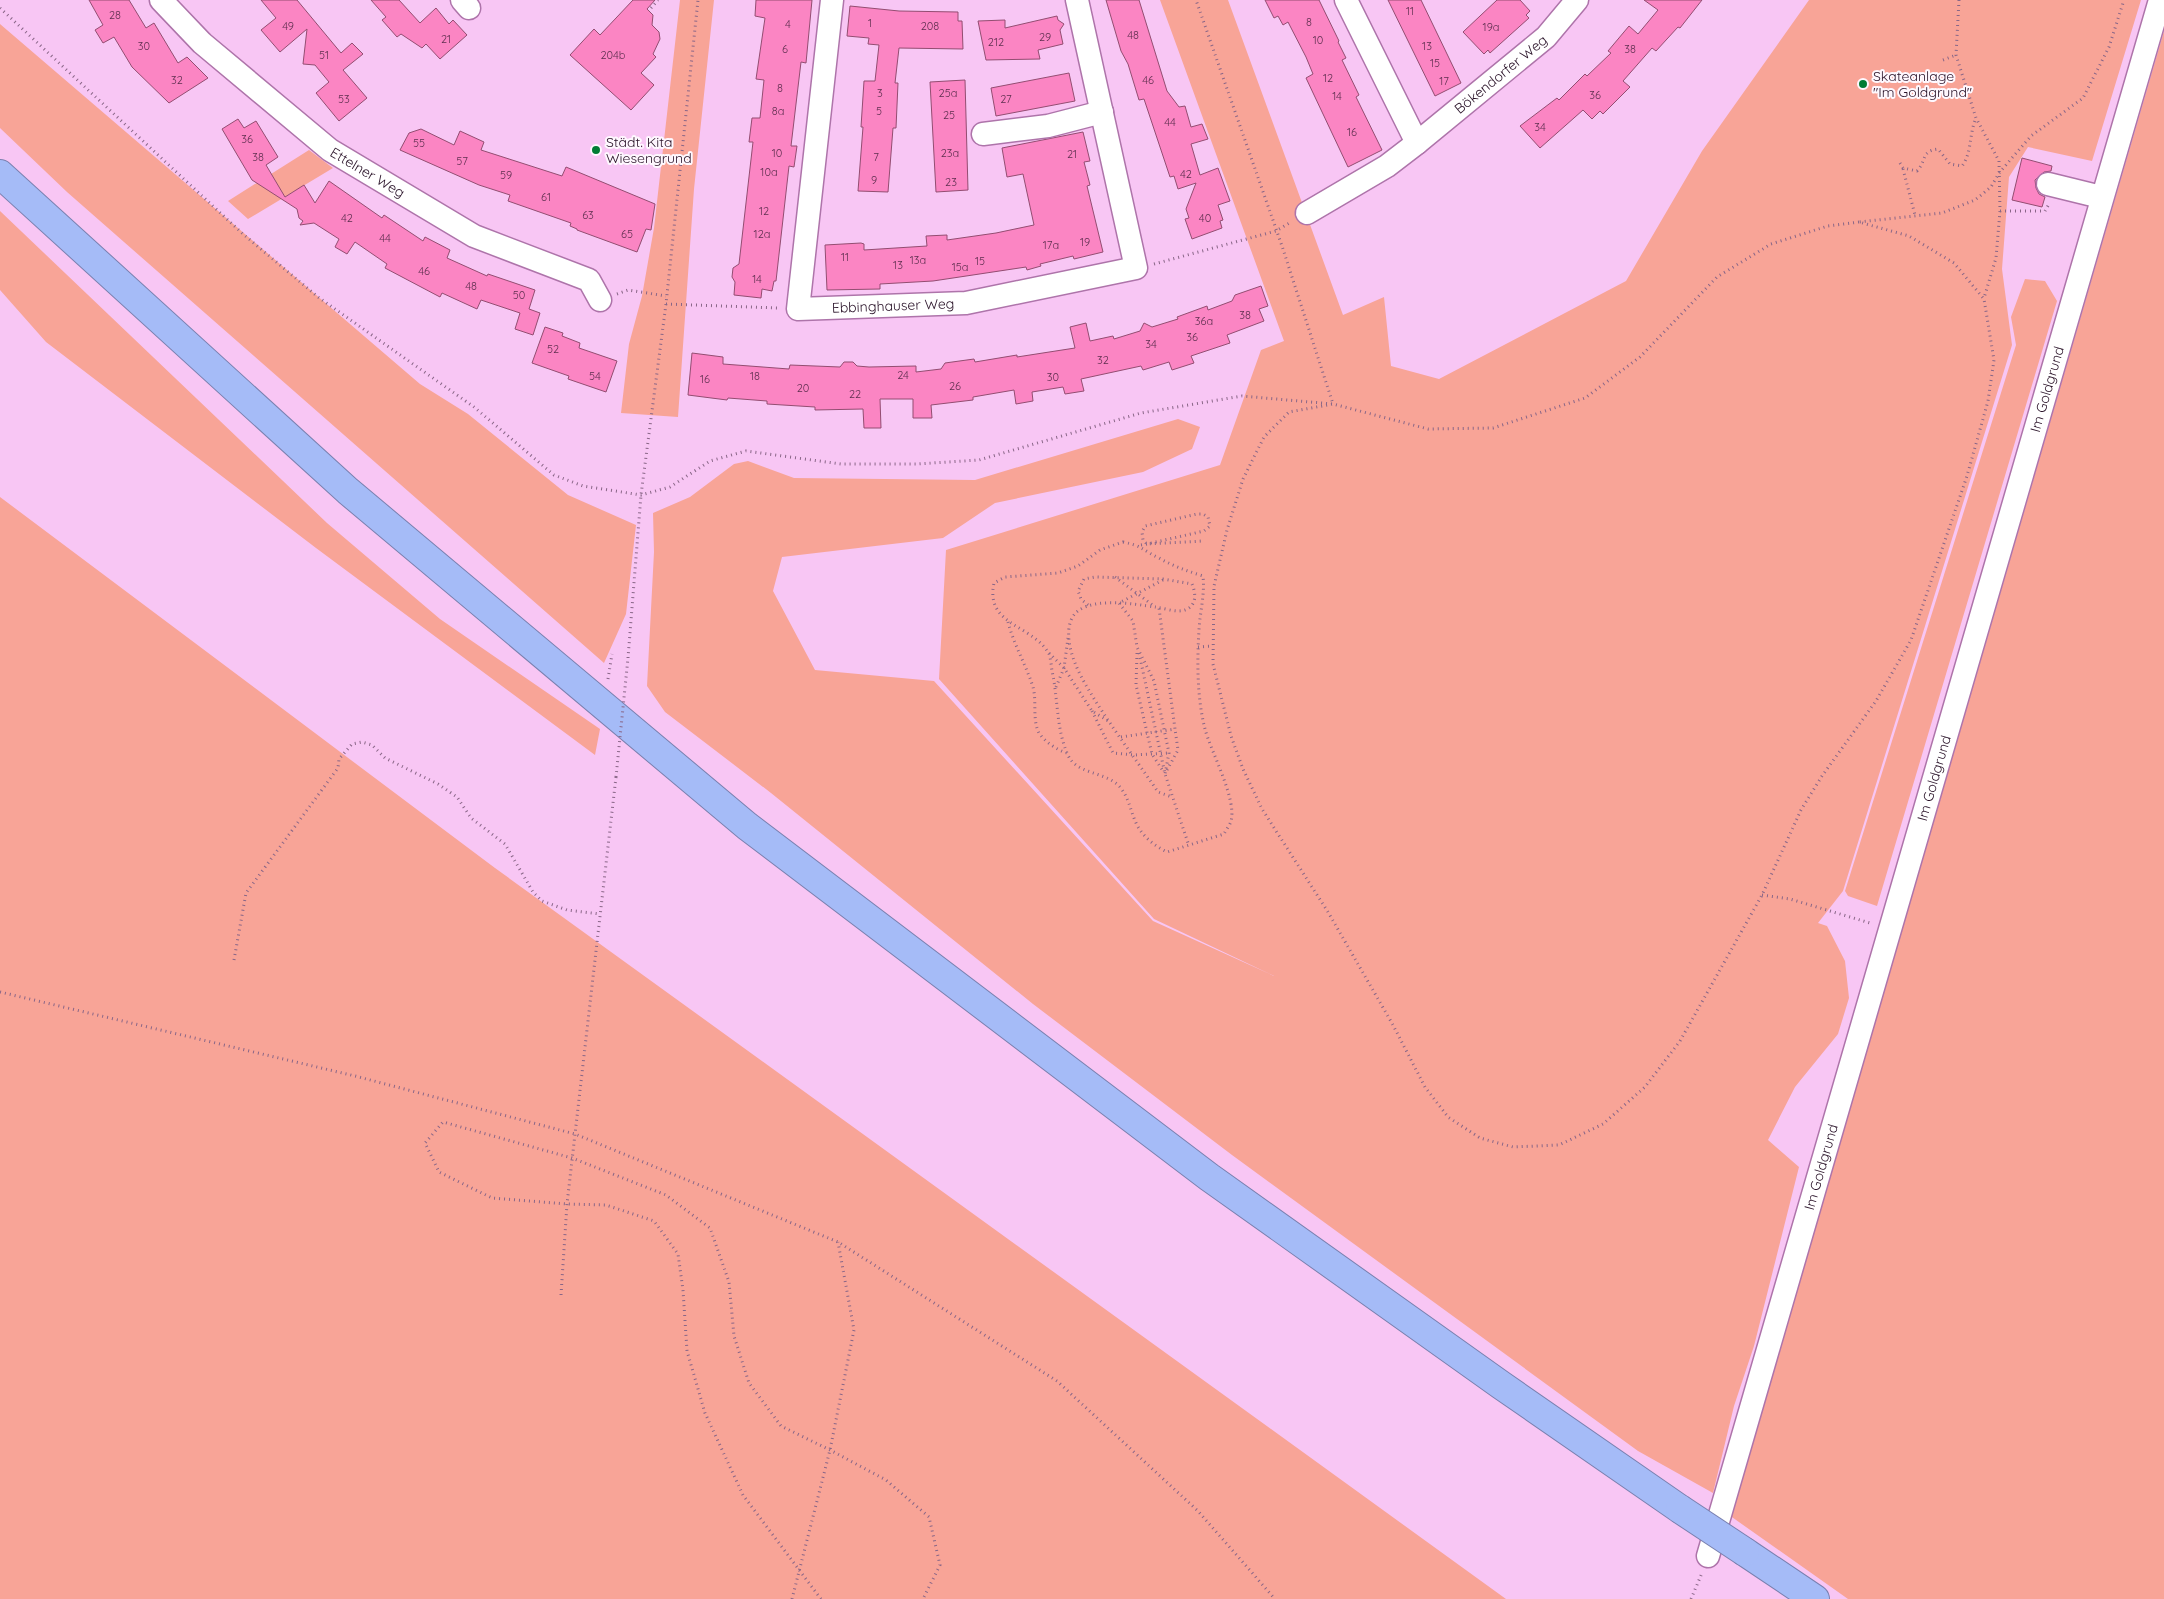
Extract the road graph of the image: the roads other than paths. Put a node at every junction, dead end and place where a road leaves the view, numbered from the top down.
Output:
1 (161, 0) edge
2 (832, 0) edge
3 (1077, 0) edge
4 (1346, 0) edge
5 (1577, 0) edge
6 (2160, 0) edge
7 (1102, 112) junction
8 (983, 134) dead end
9 (1417, 143) junction
10 (0, 174) edge
11 (2054, 185) road end
12 (2102, 197) junction
13 (1307, 214) road end
14 (600, 300) road end
15 (1708, 1556) road end
16 (1815, 1599) edge

1 - 14 street, Ettelner Weg
2 - 7 street, Ebbinghauser Weg
3 - 7 street
4 - 9 street
5 - 9 street, Bökendorfer Weg
6 - 12 street, Im Goldgrund
7 - 8 street
9 - 13 street, Bökendorfer Weg
10 - 16 highway, bridge
11 - 12 street
12 - 15 street, Im Goldgrund

